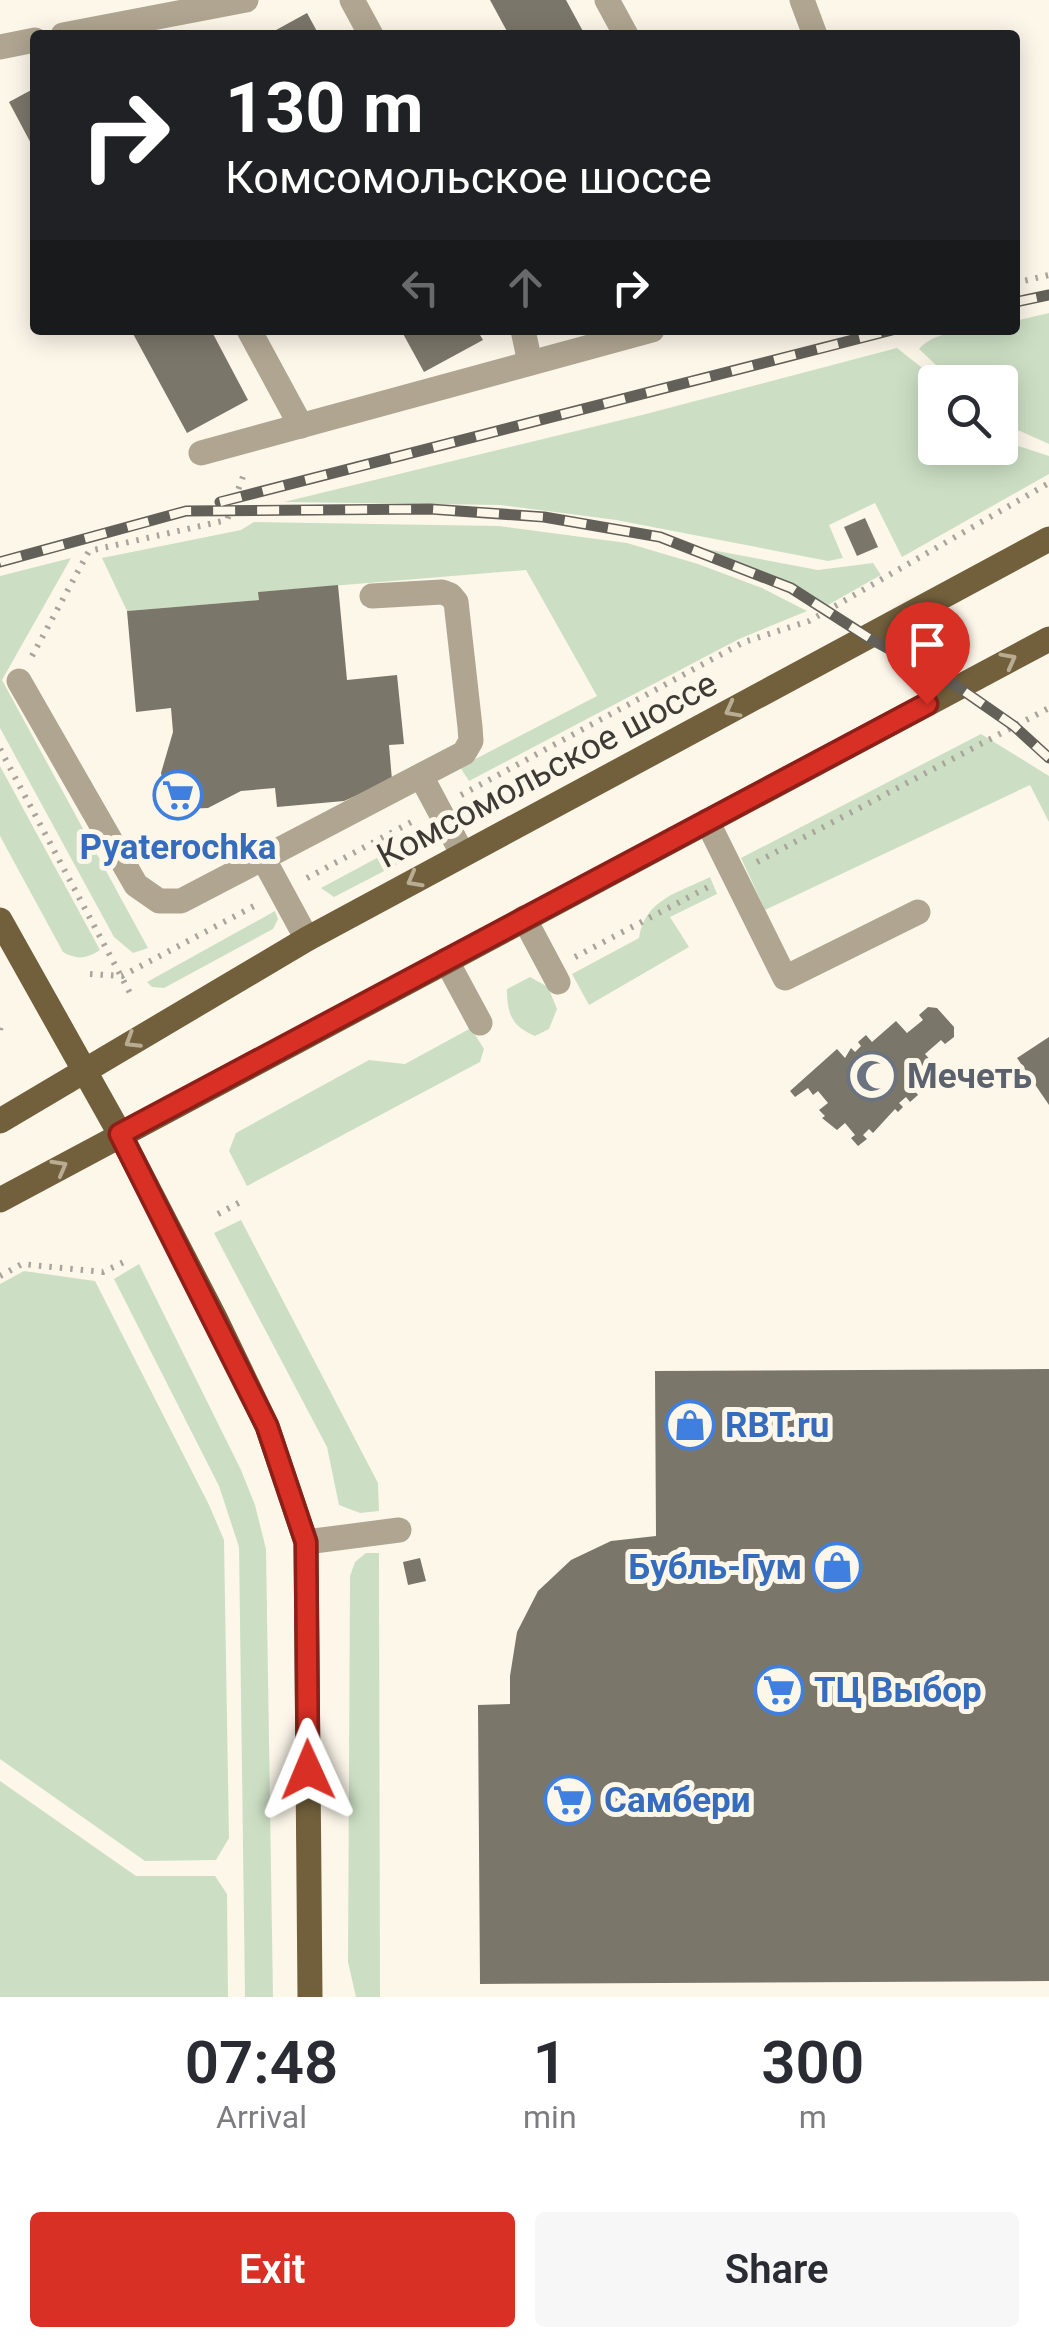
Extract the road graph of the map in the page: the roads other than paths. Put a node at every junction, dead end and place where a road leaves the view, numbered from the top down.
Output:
1 (246, 0) edge
2 (352, 0) edge
3 (608, 0) edge
4 (802, 0) edge
5 (99, 30) edge
6 (368, 30) edge
7 (623, 30) edge
8 (814, 30) edge
9 (30, 41) edge
10 (0, 48) edge
11 (252, 335) edge
12 (525, 335) edge
13 (634, 335) edge
14 (530, 364) junction
15 (301, 426) junction
16 (201, 453) dead end
17 (1049, 538) edge
18 (372, 596) dead end
19 (1049, 639) edge
20 (19, 680) road end
21 (422, 776) junction
22 (706, 821) junction
23 (462, 854) junction
24 (263, 858) junction
25 (918, 912) dead end
26 (524, 918) junction
27 (0, 920) edge
28 (307, 939) junction
29 (446, 960) junction
30 (555, 976) road end
31 (480, 1023) dead end
32 (82, 1072) junction
33 (0, 1120) edge
34 (120, 1134) junction
35 (0, 1200) edge
36 (399, 1530) dead end
37 (306, 1542) junction
38 (310, 1997) edge

1 - 5 lane
2 - 6 lane
3 - 7 lane
4 - 8 lane
9 - 10 lane
11 - 15 lane
12 - 14 lane
13 - 14 lane
14 - 15 lane
15 - 16 lane
17 -> 23 main road, Комсомольское шоссе
18 - 21 lane
22 -> 19 main road
20 - 24 lane
21 - 23 lane
21 - 24 lane
22 - 25 lane
22 - 26 main road
23 -> 28 main road, Комсомольское шоссе
24 - 28 lane
26 - 29 main road
26 - 30 lane
27 - 32 main road
28 -> 32 main road, Комсомольское шоссе
29 - 31 lane
29 - 34 main road
32 - 33 main road, Комсомольское шоссе
32 - 34 main road
35 -> 34 main road
34 - 37 main road
36 - 37 lane
37 - 38 main road

